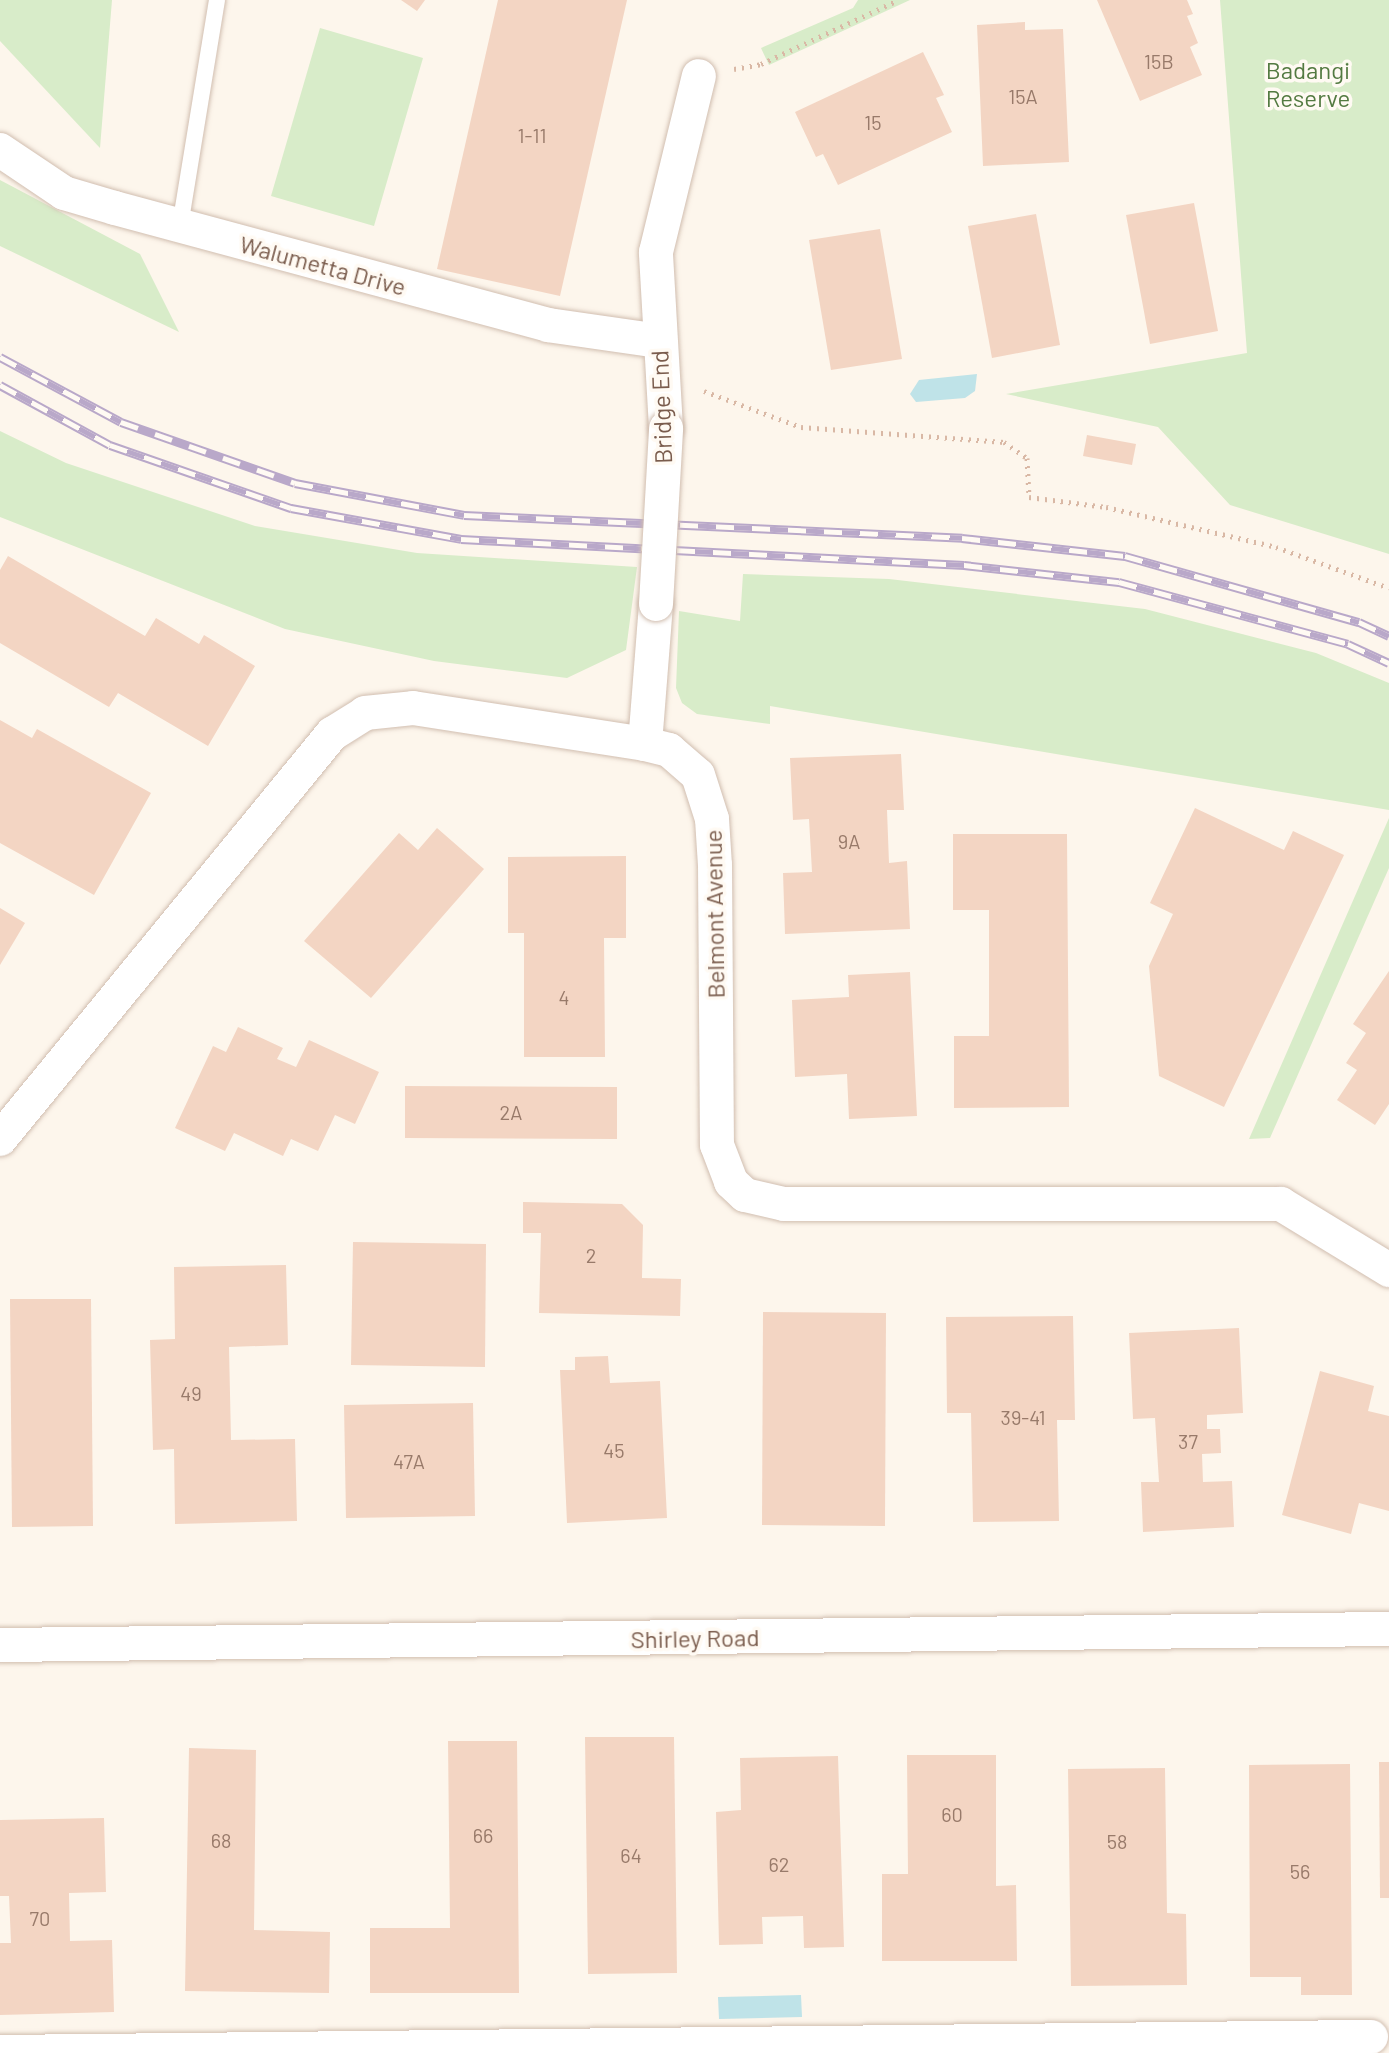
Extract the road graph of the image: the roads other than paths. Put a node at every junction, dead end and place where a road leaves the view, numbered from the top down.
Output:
1 (217, 0) edge
2 (699, 76) road end
3 (0, 150) edge
4 (180, 226) junction
5 (659, 341) junction
6 (645, 744) junction
7 (0, 1139) edge
8 (1389, 1270) edge
9 (1389, 1629) edge
10 (0, 1645) edge
11 (1371, 2037) dead end
12 (808, 2049) edge
13 (0, 2052) edge

1 - 4 lane
2 - 5 street, Bridge End
3 - 4 street, Walumetta Drive
4 - 5 street, Walumetta Drive
5 - 6 street, Bridge End, bridge
6 - 7 street, Belmont Avenue
6 - 8 street, Belmont Avenue
9 - 10 street, Shirley Road
11 - 12 street
12 - 13 street

